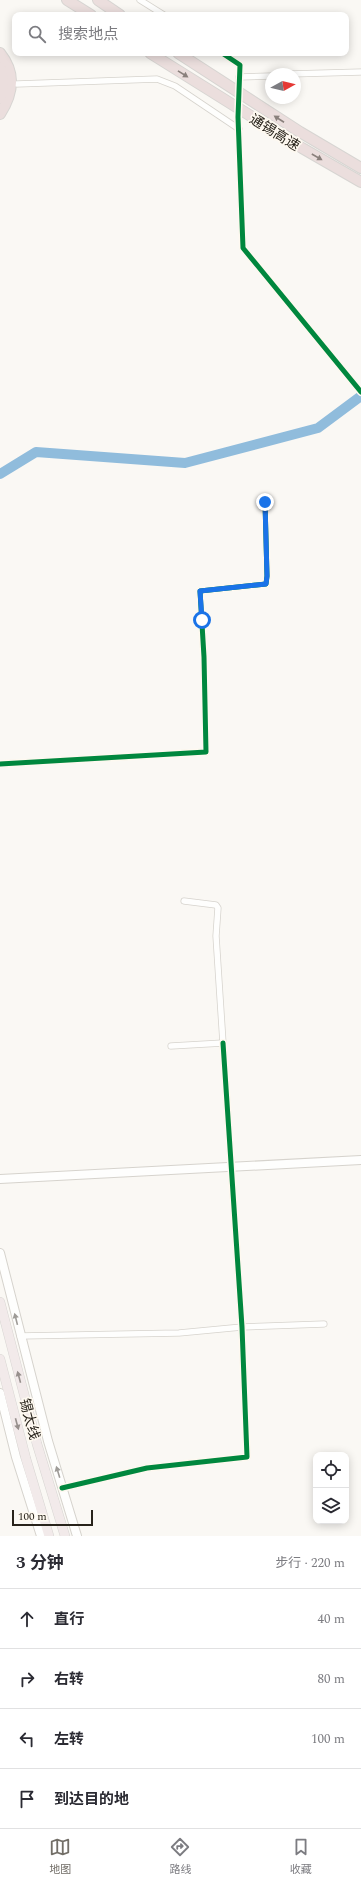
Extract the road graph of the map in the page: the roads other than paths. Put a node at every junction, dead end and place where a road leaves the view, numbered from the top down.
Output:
1 (67, 0) edge
2 (98, 0) edge
3 (140, 0) edge
4 (85, 12) edge
5 (116, 12) edge
6 (159, 12) edge
7 (0, 53) edge
8 (155, 56) edge
9 (183, 56) edge
10 (226, 56) edge
11 (0, 67) edge
12 (361, 72) edge
13 (301, 74) edge
14 (265, 77) edge
15 (17, 84) dead end
16 (0, 98) edge
17 (0, 114) edge
18 (238, 118) dead end
19 (239, 129) junction
20 (361, 168) edge
21 (361, 182) edge
22 (361, 392) edge
23 (265, 502) dead end
24 (0, 764) edge
25 (184, 901) dead end
26 (223, 1043) junction
27 (171, 1046) dead end
28 (361, 1160) edge
29 (232, 1167) junction
30 (0, 1179) edge
31 (0, 1253) edge
32 (0, 1302) edge
33 (324, 1324) dead end
34 (242, 1327) junction
35 (20, 1336) junction
36 (0, 1359) edge
37 (0, 1393) edge
38 (62, 1488) junction
39 (41, 1536) edge
40 (49, 1536) edge
41 (65, 1536) edge
42 (77, 1536) edge

1 - 4 highway
2 - 5 highway
3 - 6 street
7 - 17 highway
8 -> 21 highway, 通锡高速
20 -> 9 highway, 通锡高速
10 - 14 street
11 - 16 highway
12 - 13 street
15 - 19 street
18 - 19 street
19 - 22 street
23 - 24 street
25 - 26 street
26 - 27 street
26 - 29 street
28 - 29 main road
29 - 30 main road
29 - 34 street
35 -> 31 main road
41 -> 32 main road, 锡太线
33 - 34 street
34 - 35 street
34 - 38 street
38 -> 35 main road
36 -> 40 main road, 锡太线
37 - 39 main road
38 - 42 main road

